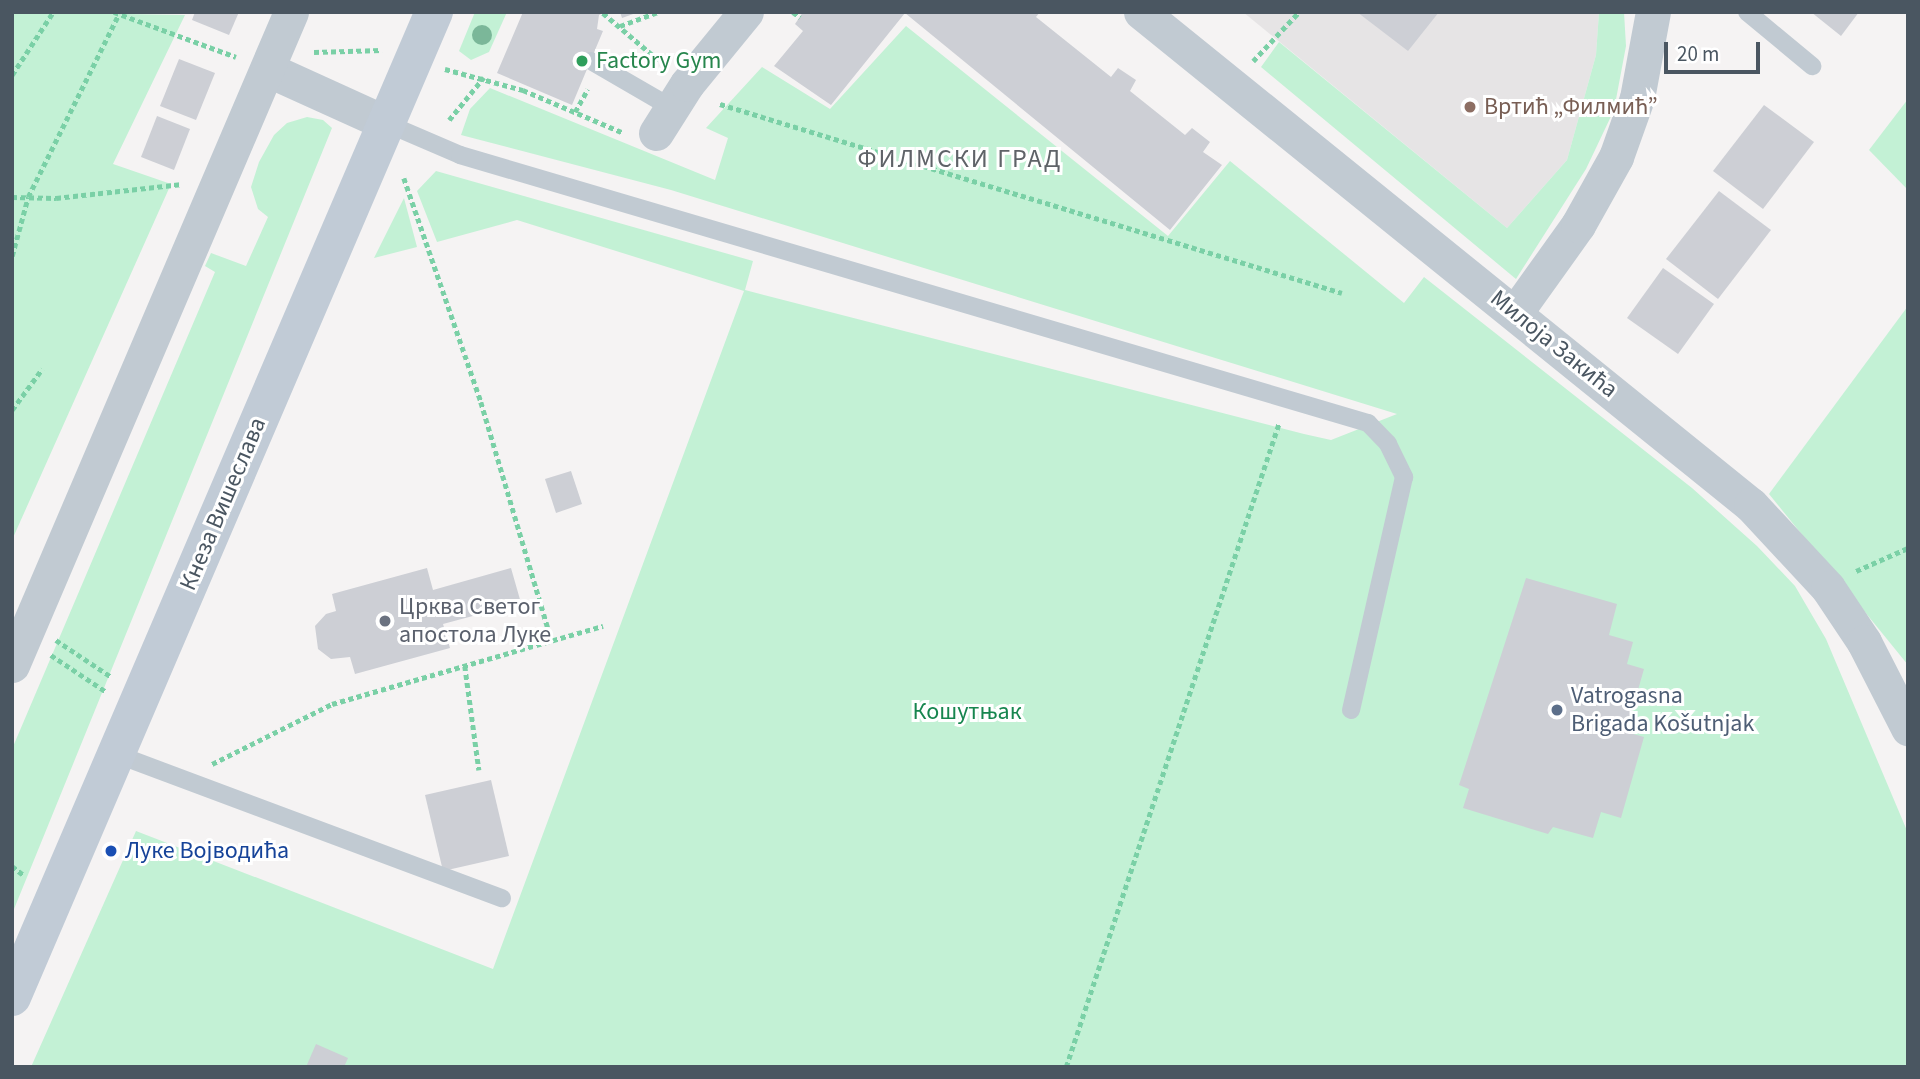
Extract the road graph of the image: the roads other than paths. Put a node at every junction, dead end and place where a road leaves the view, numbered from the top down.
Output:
1 (291, 12) edge
2 (434, 12) edge
3 (746, 12) edge
4 (1141, 12) edge
5 (1653, 12) edge
6 (1747, 12) edge
7 (591, 61) dead end
8 (272, 63) junction
9 (1812, 66) dead end
10 (672, 108) joint
11 (388, 124) junction
12 (1515, 313) junction
13 (22, 642) edge
14 (1351, 710) dead end
15 (1908, 728) edge
16 (116, 754) junction
17 (502, 898) dead end
18 (12, 997) edge

1 - 8 street
2 - 11 main road, Кнеза Вишеслава
3 - 10 street
4 - 12 street, Милоја Закића
5 - 12 street
6 - 9 lane
7 - 10 lane
8 - 11 street
8 - 13 street
11 - 14 lane
11 - 16 main road, Кнеза Вишеслава
12 - 15 street, Милоја Закића
16 - 17 lane
16 - 18 main road, Кнеза Вишеслава

